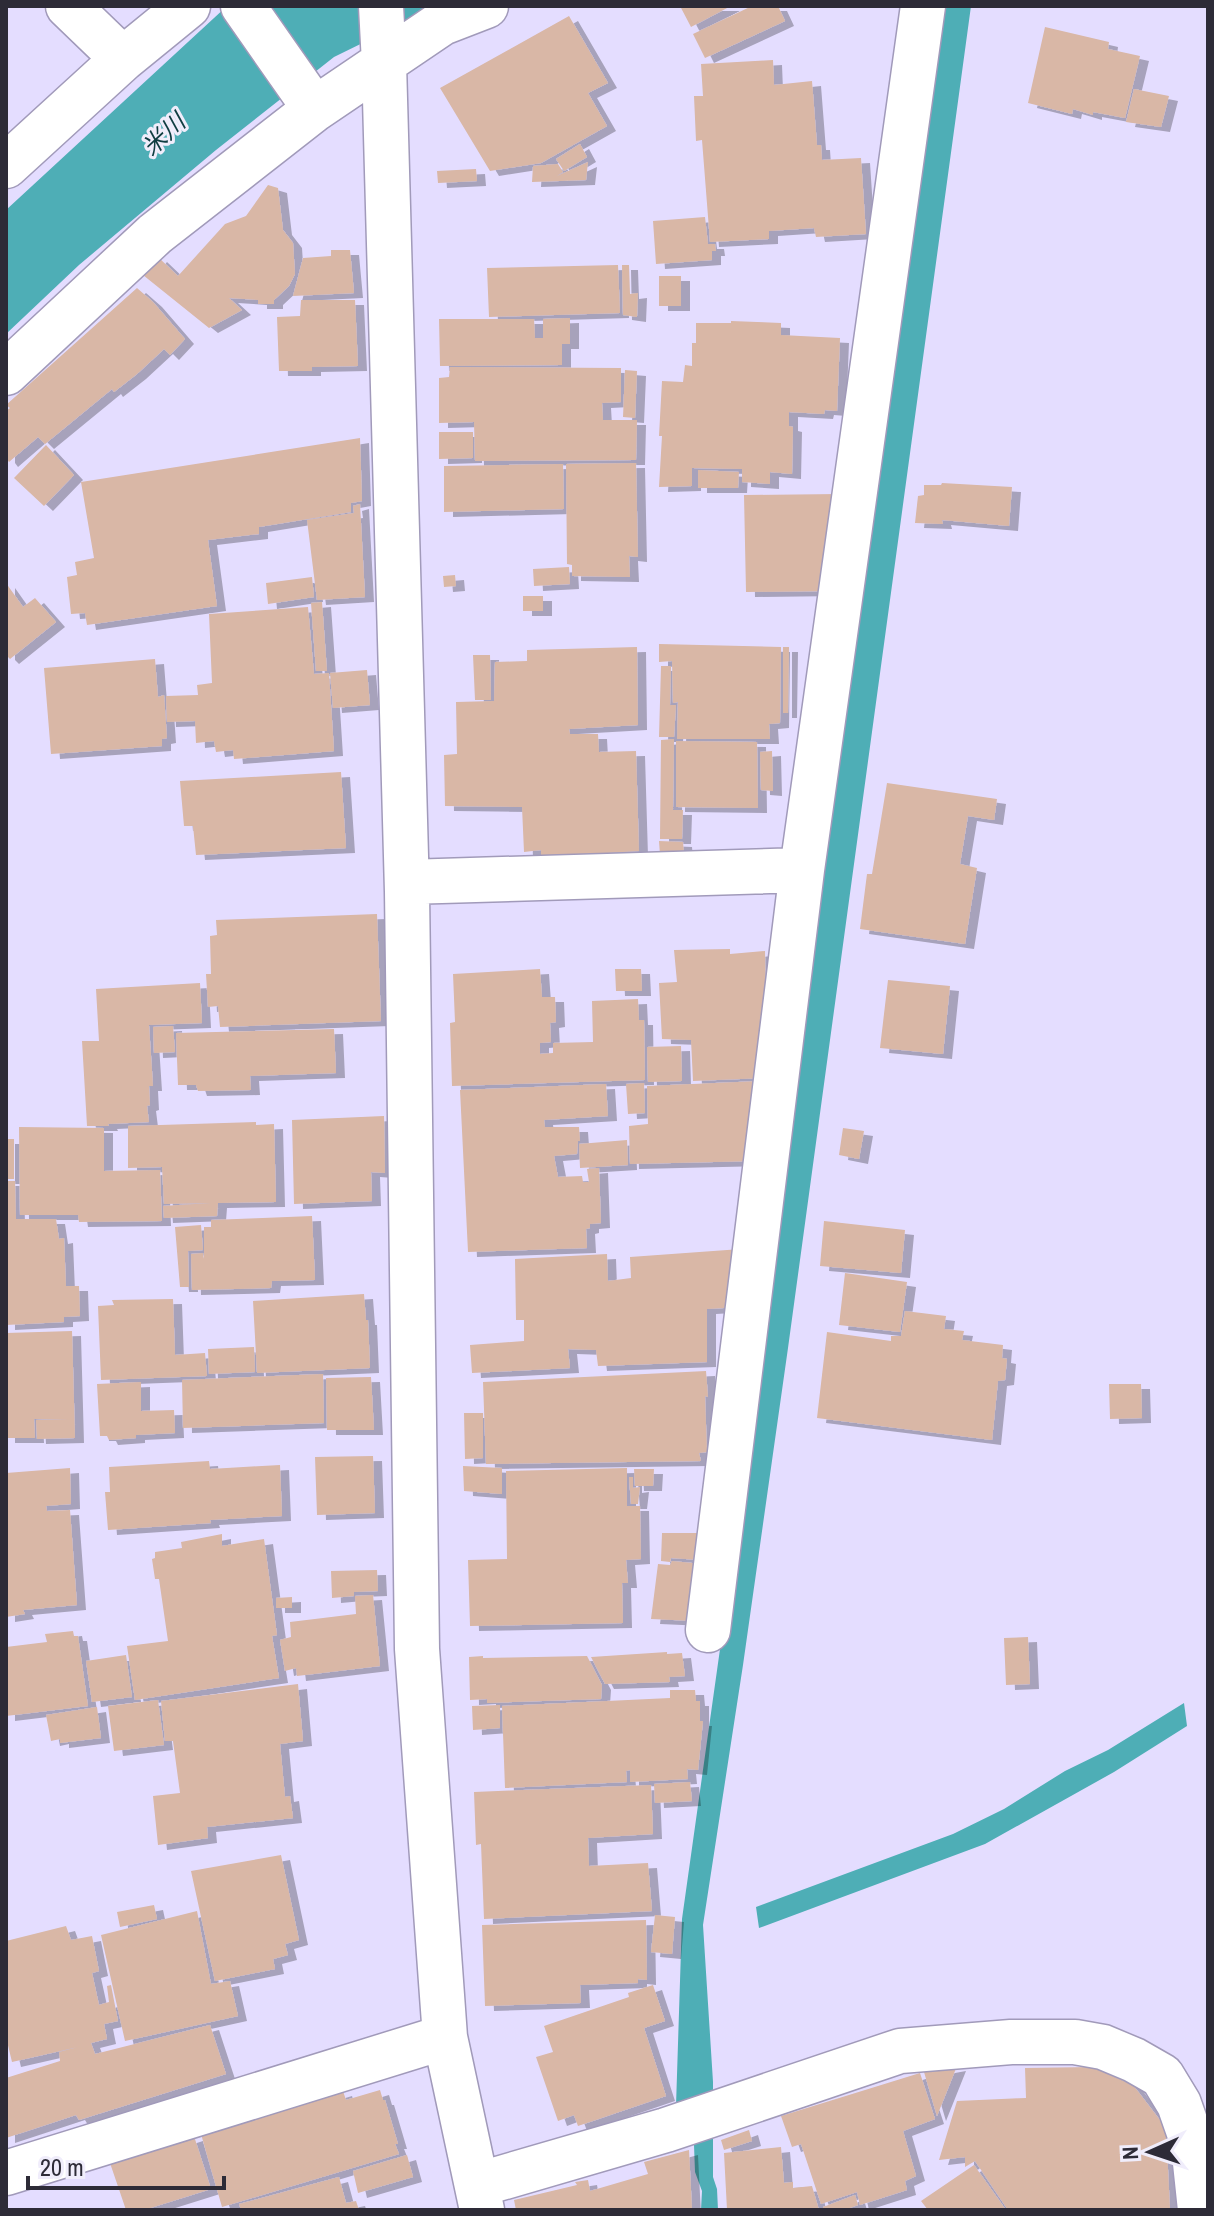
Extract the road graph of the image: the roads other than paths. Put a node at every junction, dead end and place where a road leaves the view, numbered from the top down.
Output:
1 (68, 6) edge
2 (188, 6) edge
3 (243, 6) edge
4 (381, 6) edge
5 (486, 6) edge
6 (923, 6) edge
7 (384, 56) junction
8 (123, 59) junction
9 (309, 100) junction
10 (6, 166) edge
11 (6, 373) edge
12 (802, 870) junction
13 (407, 882) junction
14 (708, 1630) dead end
15 (445, 2037) junction
16 (6, 2173) edge
17 (480, 2197) edge
18 (1200, 2210) edge

1 - 8 street
2 - 8 street
3 - 9 street
4 - 7 street
5 - 7 street
6 - 12 street
7 - 9 street
7 - 13 street
8 - 10 street
9 - 11 street
12 - 13 street
12 - 14 street
13 - 15 street
15 - 16 street
15 - 17 street
17 - 18 street

